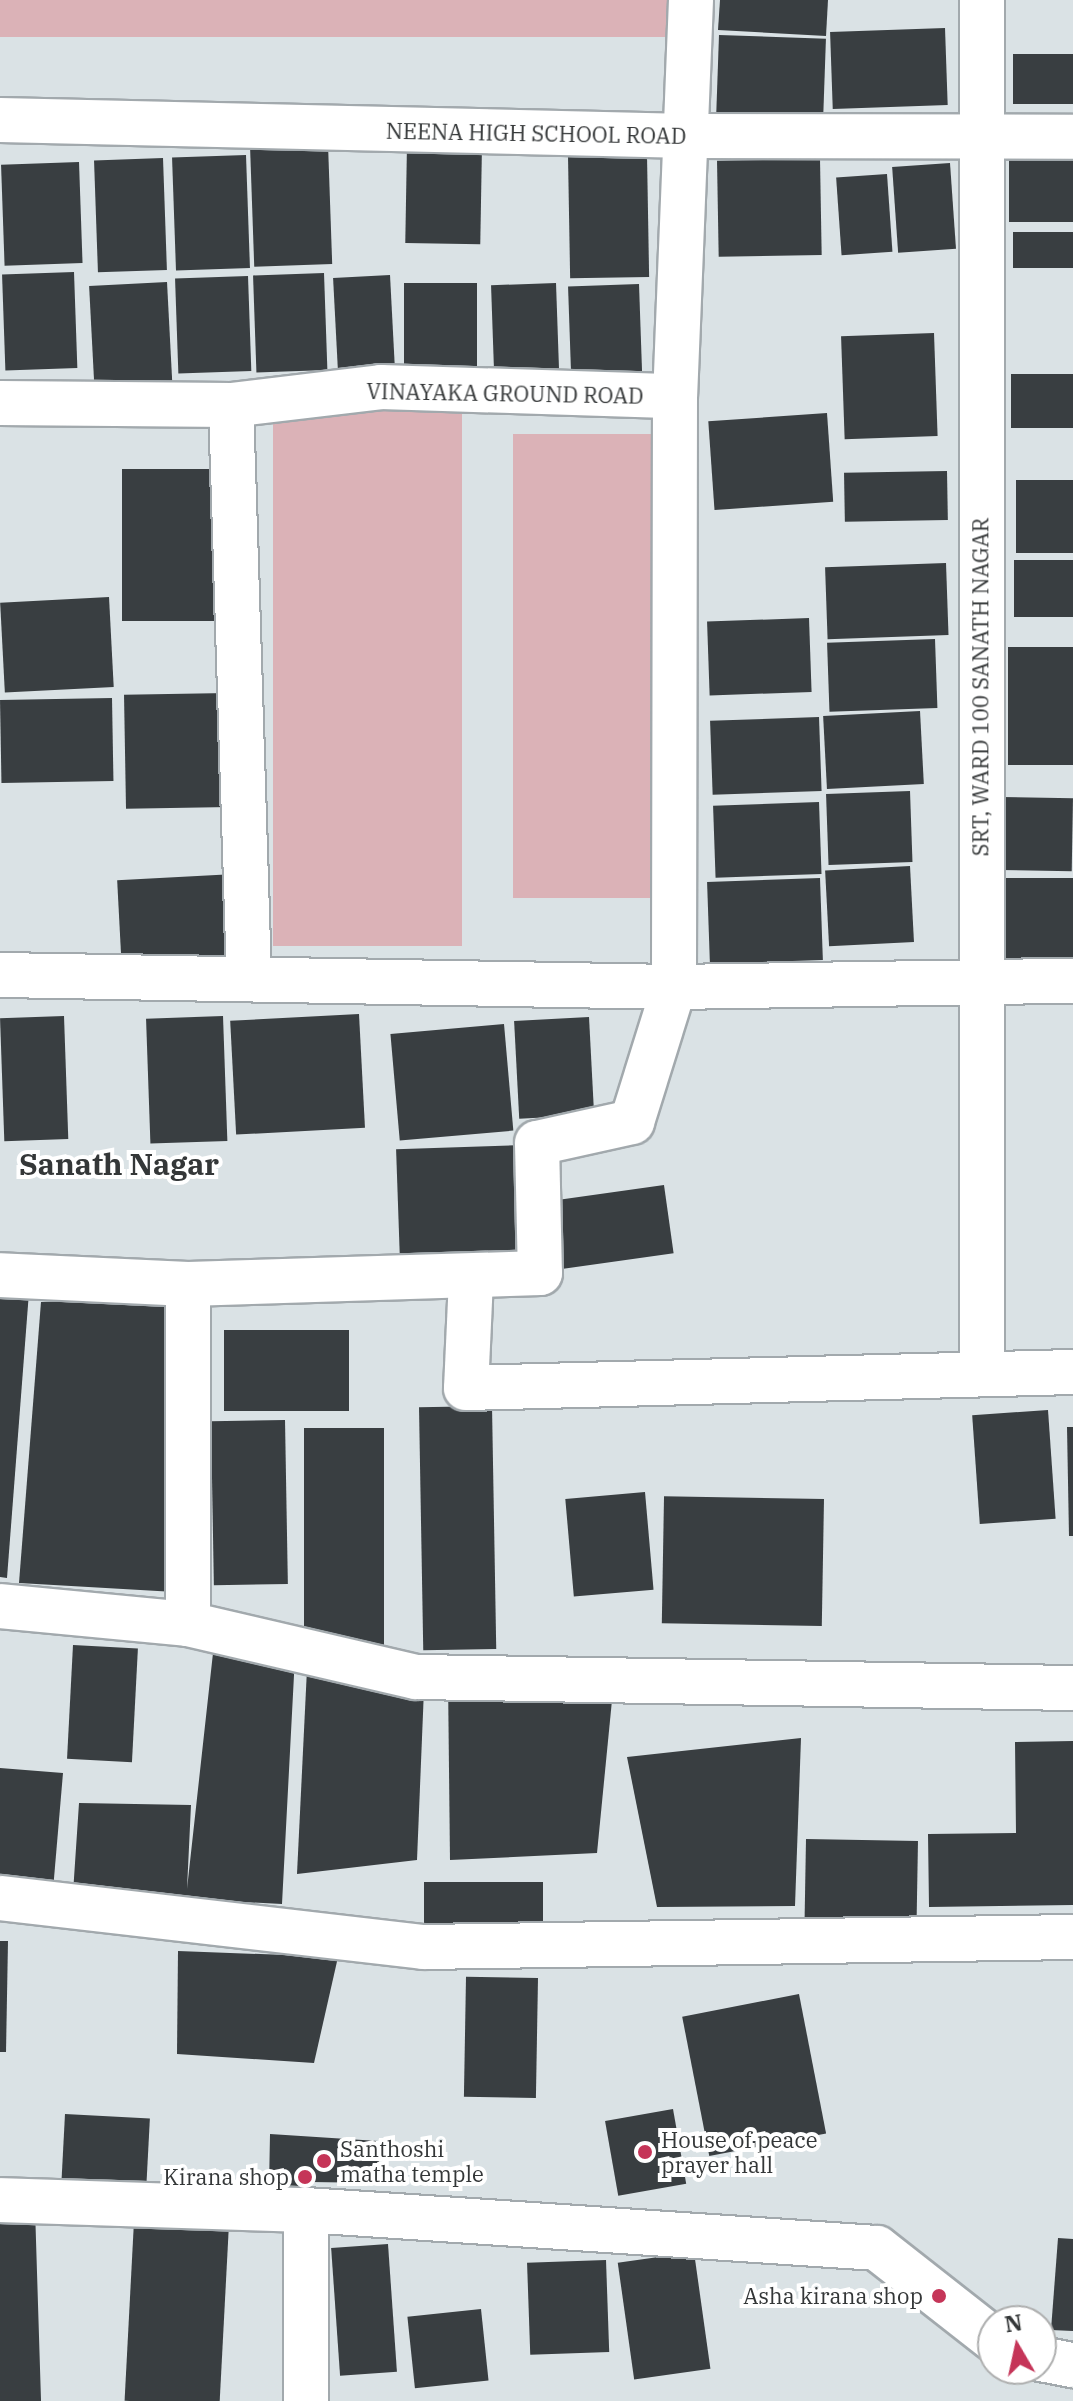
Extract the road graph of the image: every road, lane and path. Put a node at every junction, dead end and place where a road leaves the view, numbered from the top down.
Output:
1 (691, 0) edge
2 (982, 0) edge
3 (0, 120) edge
4 (688, 136) junction
5 (980, 136) junction
6 (1073, 137) edge
7 (675, 396) junction
8 (0, 403) edge
9 (231, 405) junction
10 (0, 975) edge
11 (249, 977) junction
12 (980, 981) junction
13 (1073, 981) edge
14 (674, 987) junction
15 (0, 1275) edge
16 (471, 1279) junction
17 (188, 1284) junction
18 (1073, 1372) edge
19 (982, 1374) junction
20 (0, 1606) edge
21 (188, 1624) junction
22 (1073, 1688) edge
23 (0, 1898) edge
24 (1073, 1937) edge
25 (0, 2200) edge
26 (306, 2210) junction
27 (977, 2326) edge
28 (306, 2401) edge

1 - 4 street
2 - 5 street, SRT, WARD 100 SANATH NAGAR
3 - 4 street, NEENA HIGH SCHOOL ROAD
4 - 5 street, NEENA HIGH SCHOOL ROAD
4 - 7 street
5 - 6 street, NEENA HIGH SCHOOL ROAD
5 - 12 street, SRT, WARD 100 SANATH NAGAR
7 - 9 street, VINAYAKA GROUND ROAD
7 - 14 street
8 - 9 street, VINAYAKA GROUND ROAD
9 - 11 street
10 - 11 street
11 - 14 street
12 - 13 street
12 - 14 street
12 - 19 street, SRT, WARD 100 SANATH NAGAR
14 - 16 street
15 - 17 street
16 - 17 street
16 - 19 street
17 - 21 street
18 - 19 street
20 - 21 street
21 - 22 street
23 - 24 street
25 - 26 street
26 - 27 street
26 - 28 street

